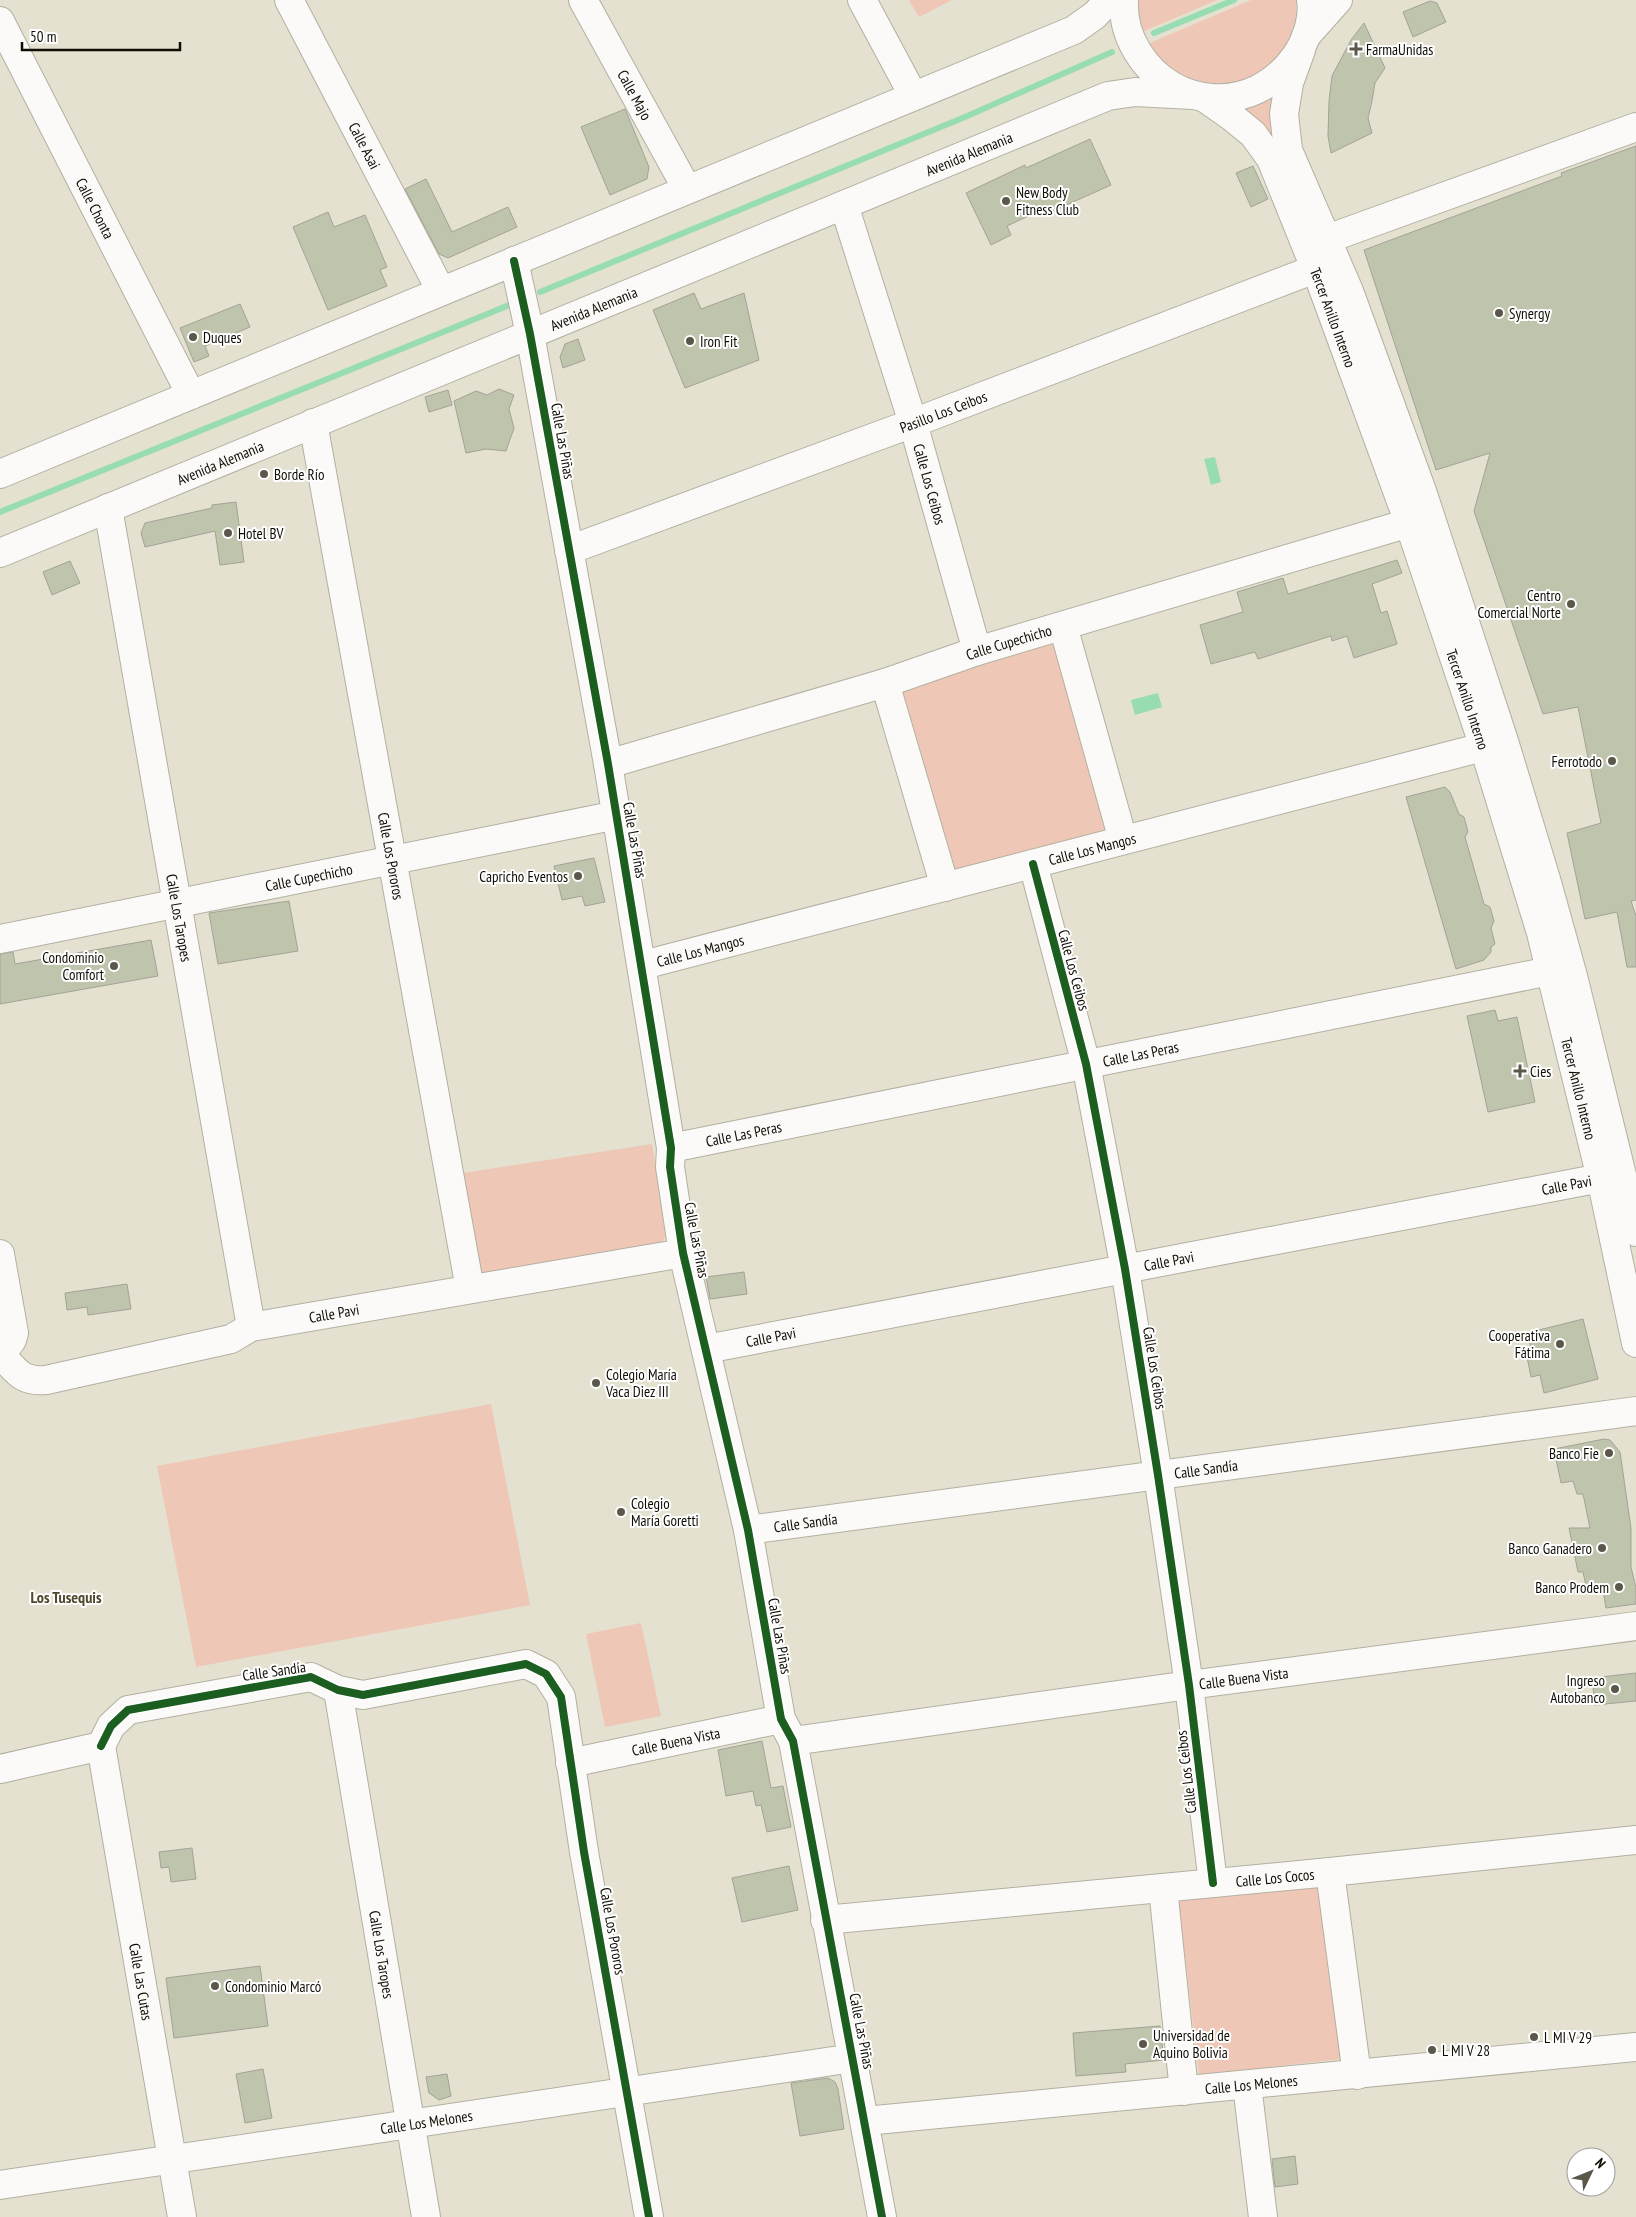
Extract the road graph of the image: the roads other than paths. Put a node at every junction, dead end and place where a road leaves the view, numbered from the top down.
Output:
1 (289, 0) edge
2 (583, 0) edge
3 (862, 0) edge
4 (1109, 0) edge
5 (1124, 0) edge
6 (1311, 0) edge
7 (1338, 0) edge
8 (0, 21) edge
9 (1304, 43) junction
10 (913, 96) junction
11 (1199, 97) junction
12 (1636, 127) edge
13 (686, 190) junction
14 (844, 205) junction
15 (1327, 238) junction
16 (514, 261) junction
17 (1315, 269) junction
18 (441, 291) junction
19 (530, 334) junction
20 (190, 395) junction
21 (313, 423) junction
22 (913, 423) junction
23 (0, 474) edge
24 (108, 508) junction
25 (1409, 523) junction
26 (569, 550) junction
27 (0, 553) edge
28 (1063, 626) junction
29 (978, 651) junction
30 (885, 683) junction
31 (1483, 747) junction
32 (608, 764) junction
33 (617, 815) junction
34 (1122, 840) junction
35 (393, 861) junction
36 (1033, 864) junction
37 (945, 887) junction
38 (176, 904) junction
39 (0, 939) edge
40 (643, 966) junction
41 (1550, 970) junction
42 (1086, 1064) junction
43 (672, 1148) junction
44 (1601, 1178) junction
45 (1636, 1232) edge
46 (683, 1253) junction
47 (0, 1254) edge
48 (1125, 1269) junction
49 (470, 1289) junction
50 (251, 1327) junction
51 (1636, 1343) edge
52 (5, 1347) edge
53 (706, 1349) junction
54 (1636, 1412) edge
55 (1158, 1475) junction
56 (748, 1530) junction
57 (1636, 1626) edge
58 (526, 1664) joint
59 (1190, 1685) junction
60 (338, 1690) junction
61 (787, 1730) junction
62 (101, 1746) junction
63 (570, 1763) junction
64 (0, 1769) edge
65 (1636, 1840) edge
66 (1330, 1872) junction
67 (1213, 1883) junction
68 (1163, 1888) junction
69 (825, 1920) junction
70 (1636, 2048) edge
71 (853, 2058) junction
72 (1357, 2075) junction
73 (1247, 2085) junction
74 (1184, 2091) junction
75 (628, 2092) junction
76 (865, 2121) junction
77 (410, 2124) junction
78 (172, 2160) junction
79 (0, 2185) edge
80 (182, 2217) edge
81 (426, 2217) edge
82 (649, 2217) edge
83 (882, 2217) edge
84 (1264, 2217) edge

1 - 18 street, Calle Asai
2 - 13 street, Calle Majo
3 - 10 street
4 - 10 street
5 - 11 street
6 - 9 street
7 - 9 street
8 - 20 street, Calle Chonta
9 - 11 street, Avenida Alemania
9 - 15 street, Tercer Anillo Interno
10 - 13 street
11 - 14 street, Avenida Alemania
11 - 17 street, Tercer Anillo Interno
12 - 15 street
13 - 16 street
14 - 19 street, Avenida Alemania
14 - 22 street, Calle Los Ceibos
15 - 45 street, Tercer Anillo Interno
16 - 18 street
16 - 19 street, Calle Las Piñas
17 - 22 street, Pasillo Los Ceibos
17 - 25 street, Tercer Anillo Interno
18 - 20 street
19 - 21 street, Avenida Alemania
19 - 26 street, Calle Las Piñas
20 - 23 street
21 - 24 street, Avenida Alemania
21 - 35 street, Calle Los Pororos
22 - 26 street, Pasillo Los Ceibos
22 - 29 street, Calle Los Ceibos
24 - 27 street, Avenida Alemania
24 - 38 street, Calle Los Taropes
25 - 28 street, Calle Cupechicho
25 - 31 street, Tercer Anillo Interno
26 - 32 street, Calle Las Piñas
28 - 29 street, Calle Cupechicho
28 - 34 street
29 - 30 street, Calle Cupechicho
30 - 32 street, Calle Cupechicho
30 - 37 street
31 - 34 street, Calle Los Mangos
31 - 41 street, Tercer Anillo Interno
32 - 33 street, Calle Las Piñas
33 - 35 street, Calle Cupechicho
33 - 40 street, Calle Las Piñas
34 - 36 street, Calle Los Mangos
35 - 38 street, Calle Cupechicho
35 - 49 street, Calle Los Pororos
36 - 37 street, Calle Los Mangos
36 - 42 street, Calle Los Ceibos
37 - 40 street, Calle Los Mangos
38 - 39 street, Calle Cupechicho
38 - 50 street, Calle Los Taropes
40 - 43 street, Calle Las Piñas
41 - 42 street, Calle Las Peras
41 - 44 street, Tercer Anillo Interno
42 - 43 street, Calle Las Peras
42 - 48 street, Calle Los Ceibos
43 - 46 street, Calle Las Piñas
44 - 48 street, Calle Pavi
44 - 51 street, Tercer Anillo Interno
46 - 49 street, Calle Pavi
46 - 53 street, Calle Las Piñas
47 - 52 street
48 - 53 street, Calle Pavi
48 - 55 street, Calle Los Ceibos
49 - 50 street, Calle Pavi
50 - 52 street, Calle Pavi
53 - 56 street, Calle Las Piñas
54 - 55 street, Calle Sandía
55 - 56 street, Calle Sandía
55 - 59 street, Calle Los Ceibos
56 - 61 street, Calle Las Piñas
57 - 59 street, Calle Buena Vista
58 - 60 street, Calle Sandía
58 - 63 street, Calle Los Pororos
59 - 61 street, Calle Buena Vista
59 - 67 street, Calle Los Ceibos
60 - 62 street, Calle Sandía
60 - 77 street, Calle Los Taropes
61 - 63 street, Calle Buena Vista
61 - 69 street, Calle Las Piñas
62 - 64 street
62 - 78 street, Calle Las Cutas
63 - 75 street, Calle Los Pororos
65 - 66 street, Calle Los Cocos
66 - 67 street, Calle Los Cocos
66 - 72 street
67 - 68 street, Calle Los Cocos
68 - 69 street, Calle Los Cocos
68 - 74 street
69 - 71 street, Calle Las Piñas
70 - 72 street, Calle Los Melones
71 - 75 street, Calle Los Melones
71 - 76 street, Calle Las Piñas
72 - 73 street, Calle Los Melones
73 - 74 street, Calle Los Melones
73 - 84 street
74 - 76 street, Calle Los Melones
75 - 77 street, Calle Los Melones
75 - 82 street, Calle Los Pororos
76 - 83 street, Calle Las Piñas
77 - 78 street, Calle Los Melones
77 - 81 street, Calle Los Taropes
78 - 79 street, Calle Los Melones
78 - 80 street, Calle Las Cutas

